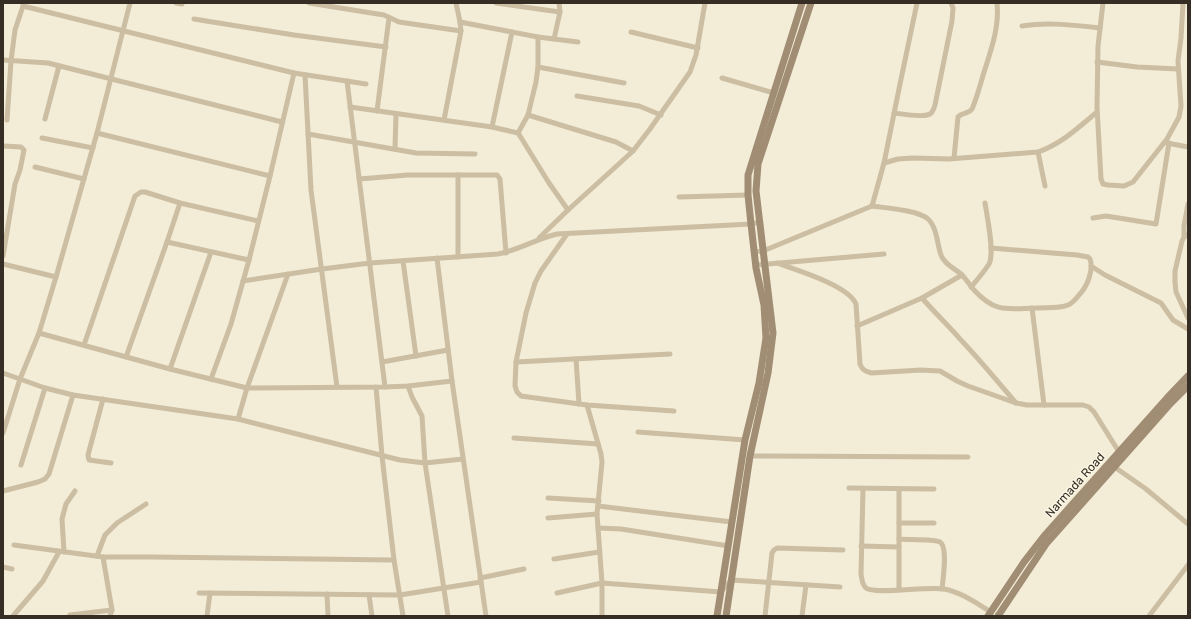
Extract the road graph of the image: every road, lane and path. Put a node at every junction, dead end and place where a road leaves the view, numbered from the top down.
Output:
1 (130, 3) edge
2 (309, 3) edge
3 (456, 3) edge
4 (496, 3) edge
5 (560, 3) edge
6 (705, 3) edge
7 (802, 3) edge
8 (811, 3) edge
9 (917, 3) edge
10 (951, 3) edge
11 (997, 3) edge
12 (1102, 3) edge
13 (1183, 3) edge
14 (24, 4) edge
15 (560, 12) junction
16 (389, 18) junction
17 (194, 20) dead end
18 (460, 22) junction
19 (1022, 26) dead end
20 (1100, 28) junction
21 (123, 30) junction
22 (461, 31) junction
23 (512, 32) junction
24 (631, 32) dead end
25 (538, 36) junction
26 (554, 39) junction
27 (578, 42) dead end
28 (386, 47) junction
29 (698, 48) junction
30 (3, 60) edge
31 (11, 61) junction
32 (1098, 62) junction
33 (59, 66) junction
34 (538, 67) junction
35 (1178, 69) junction
36 (294, 73) junction
37 (305, 75) junction
38 (111, 78) junction
39 (722, 78) dead end
40 (347, 81) junction
41 (624, 83) dead end
42 (366, 84) dead end
43 (774, 93) junction
44 (577, 96) dead end
45 (350, 107) junction
46 (377, 111) junction
47 (1097, 112) junction
48 (894, 113) junction
49 (396, 114) junction
50 (528, 115) junction
51 (661, 115) junction
52 (45, 119) dead end
53 (8, 120) dead end
54 (444, 120) junction
55 (282, 122) junction
56 (492, 127) junction
57 (97, 133) junction
58 (518, 133) junction
59 (308, 134) junction
60 (42, 138) dead end
61 (354, 141) junction
62 (1167, 143) junction
63 (3, 146) edge
64 (1188, 147) edge
65 (93, 148) junction
66 (395, 149) junction
67 (633, 151) junction
68 (1038, 152) junction
69 (475, 154) dead end
70 (954, 158) junction
71 (884, 163) junction
72 (35, 167) dead end
73 (458, 175) junction
74 (270, 176) junction
75 (84, 179) junction
76 (359, 179) junction
77 (1045, 186) dead end
78 (748, 195) junction
79 (679, 197) dead end
80 (180, 202) junction
81 (985, 202) dead end
82 (1188, 204) edge
83 (872, 206) junction
84 (568, 210) junction
85 (1093, 218) dead end
86 (258, 221) junction
87 (760, 222) junction
88 (751, 224) junction
89 (567, 234) junction
90 (1186, 236) edge
91 (537, 240) junction
92 (167, 242) junction
93 (991, 248) junction
94 (763, 251) junction
95 (211, 252) junction
96 (754, 252) junction
97 (506, 253) junction
98 (884, 254) dead end
99 (3, 256) edge
100 (458, 257) junction
101 (437, 258) junction
102 (249, 260) junction
103 (404, 261) junction
104 (370, 263) junction
105 (777, 263) junction
106 (3, 264) edge
107 (765, 264) junction
108 (756, 265) junction
109 (1092, 266) junction
110 (322, 269) junction
111 (288, 274) junction
112 (962, 275) junction
113 (56, 277) junction
114 (243, 281) junction
115 (971, 287) junction
116 (922, 298) junction
117 (1032, 308) junction
118 (1188, 318) edge
119 (857, 326) junction
120 (1188, 330) edge
121 (39, 333) junction
122 (84, 345) junction
123 (448, 350) junction
124 (670, 354) dead end
125 (416, 356) junction
126 (126, 357) junction
127 (576, 359) junction
128 (382, 362) junction
129 (516, 362) junction
130 (170, 369) junction
131 (3, 373) edge
132 (1188, 376) edge
133 (20, 379) junction
134 (211, 379) junction
135 (452, 381) junction
136 (408, 386) junction
137 (1188, 386) edge
138 (337, 387) junction
139 (376, 387) junction
140 (385, 387) junction
141 (45, 388) junction
142 (247, 388) junction
143 (73, 395) junction
144 (103, 400) junction
145 (1016, 403) junction
146 (579, 404) junction
147 (587, 405) junction
148 (1044, 405) junction
149 (674, 411) dead end
150 (238, 419) junction
151 (638, 432) dead end
152 (3, 433) edge
153 (514, 438) dead end
154 (745, 440) junction
155 (598, 444) junction
156 (1119, 452) junction
157 (382, 456) junction
158 (750, 456) junction
159 (968, 457) dead end
160 (463, 458) junction
161 (425, 462) junction
162 (111, 463) dead end
163 (21, 465) dead end
164 (1112, 465) junction
165 (849, 488) dead end
166 (863, 489) junction
167 (899, 489) junction
168 (934, 489) dead end
169 (3, 491) edge
170 (75, 492) dead end
171 (548, 498) dead end
172 (146, 504) dead end
173 (599, 504) junction
174 (597, 514) junction
175 (548, 518) dead end
176 (732, 522) junction
177 (899, 523) junction
178 (934, 523) dead end
179 (1188, 524) edge
180 (598, 528) junction
181 (899, 539) junction
182 (14, 545) dead end
183 (728, 546) junction
184 (861, 546) junction
185 (899, 547) junction
186 (844, 550) dead end
187 (62, 552) junction
188 (599, 552) junction
189 (97, 556) junction
190 (104, 557) junction
191 (394, 560) junction
192 (554, 560) dead end
193 (1188, 565) edge
194 (3, 567) edge
195 (12, 568) dead end
196 (524, 569) dead end
197 (480, 580) junction
198 (731, 580) junction
199 (769, 582) junction
200 (602, 583) junction
201 (806, 585) junction
202 (840, 587) dead end
203 (444, 589) junction
204 (942, 589) junction
205 (899, 590) junction
206 (721, 592) junction
207 (199, 593) dead end
208 (210, 593) junction
209 (557, 593) dead end
210 (327, 594) junction
211 (369, 594) junction
212 (400, 595) junction
213 (111, 613) edge
214 (990, 614) edge
215 (70, 615) edge
216 (13, 616) edge
217 (207, 616) edge
218 (328, 616) edge
219 (372, 616) edge
220 (403, 616) edge
221 (448, 616) edge
222 (486, 616) edge
223 (602, 616) edge
224 (718, 616) edge
225 (726, 616) edge
226 (765, 616) edge
227 (802, 616) edge
228 (998, 616) edge
229 (1148, 616) edge

1 - 21 street
2 - 16 street
3 - 18 street
4 - 15 street
5 - 15 street
6 - 29 street
7 - 43 street
8 - 87 street
9 - 48 street
10 - 48 street
11 - 70 street
12 - 20 street
13 - 35 street
14 - 21 street
14 - 31 street
15 - 26 street
16 - 22 street
16 - 28 street
17 - 28 street
18 - 22 street
18 - 23 street
19 - 20 street
20 - 32 street
21 - 36 street
21 - 38 street
22 - 54 street
23 - 25 street
23 - 56 street
24 - 29 street
25 - 26 street
25 - 34 street
26 - 27 street
28 - 46 street
29 - 51 street
30 - 31 street
31 - 33 street
31 - 53 street
32 - 35 street
32 - 47 street
33 - 38 street
33 - 52 street
34 - 41 street
34 - 50 street
35 - 62 street
36 - 37 street
36 - 55 street
37 - 40 street
37 - 59 street
38 - 55 street
38 - 57 street
39 - 43 street
40 - 42 street
40 - 45 street
43 - 78 street
44 - 51 street
45 - 46 street
45 - 61 street
46 - 49 street
47 - 62 street
47 - 68 street
48 - 71 street
49 - 54 street
49 - 66 street
50 - 58 street
50 - 67 street
51 - 67 street
54 - 56 street
55 - 74 street
56 - 58 street
57 - 65 street
57 - 74 street
58 - 84 street
59 - 61 street
59 - 110 street
60 - 65 street
61 - 66 street
61 - 76 street
62 - 64 street
62 - 85 street
63 - 99 street
65 - 75 street
66 - 69 street
67 - 84 street
68 - 70 street
68 - 77 street
70 - 71 street
71 - 83 street
72 - 75 street
73 - 76 street
73 - 97 street
73 - 100 street
74 - 86 street
75 - 113 street
76 - 104 street
78 - 79 street
78 - 88 street
80 - 86 street
80 - 92 street
80 - 122 street
81 - 93 street
82 - 90 street
83 - 94 street
83 - 112 street
84 - 91 street
86 - 102 street
87 - 88 street
87 - 94 street
88 - 89 street
88 - 96 street
89 - 91 street
89 - 129 street
90 - 118 street
91 - 97 street
92 - 95 street
92 - 126 street
93 - 109 street
93 - 115 street
94 - 96 street
94 - 107 street
95 - 102 street
95 - 130 street
96 - 108 street
97 - 100 street
98 - 105 street
100 - 101 street
101 - 103 street
101 - 123 street
102 - 114 street
103 - 104 street
103 - 125 street
104 - 110 street
104 - 128 street
105 - 107 street
105 - 119 street
106 - 113 street
107 - 108 street
107 - 158 street
108 - 154 street
109 - 117 street
109 - 120 street
110 - 111 street
110 - 138 street
111 - 114 street
111 - 142 street
112 - 115 street
112 - 116 street
113 - 121 street
114 - 134 street
115 - 117 street
116 - 119 street
116 - 145 street
117 - 148 street
119 - 145 street
121 - 122 street
121 - 133 street
122 - 126 street
123 - 125 street
123 - 135 street
124 - 127 street
125 - 128 street
126 - 130 street
127 - 129 street
127 - 146 street
128 - 140 street
129 - 146 street
130 - 134 street
131 - 133 street
132 - 156 street, Narmada Road
133 - 141 street
133 - 152 street
134 - 142 street
135 - 136 street
135 - 160 street
136 - 140 street
136 - 161 street
137 - 164 street
138 - 139 street
138 - 142 street
139 - 140 street
139 - 157 street
141 - 143 street
141 - 163 street
142 - 150 street
143 - 144 street
143 - 169 street
144 - 150 street
144 - 162 street
145 - 148 street
146 - 147 street
147 - 149 street
147 - 155 street
148 - 156 street
150 - 157 street
151 - 154 street
153 - 155 street
154 - 176 street
155 - 173 street
156 - 164 street, Narmada Road
157 - 161 street
157 - 191 street
158 - 159 street
158 - 198 street
160 - 161 street
160 - 197 street
161 - 203 street
164 - 179 street
164 - 214 street, Narmada Road
164 - 228 street
165 - 166 street
166 - 167 street
166 - 184 street
167 - 168 street
167 - 177 street
170 - 187 street
171 - 173 street
172 - 189 street
173 - 174 street
173 - 176 street
174 - 175 street
174 - 180 street
176 - 183 street
177 - 178 street
177 - 181 street
180 - 183 street
180 - 188 street
181 - 185 street
181 - 204 street
182 - 187 street
183 - 206 street
184 - 185 street
184 - 205 street
185 - 205 street
186 - 199 street
187 - 189 street
187 - 216 street
188 - 192 street
188 - 200 street
189 - 190 street
190 - 191 street
190 - 213 street
191 - 212 street
193 - 229 street
194 - 195 street
196 - 197 street
197 - 203 street
197 - 222 street
198 - 199 street
198 - 206 street
198 - 225 street
199 - 201 street
199 - 226 street
200 - 206 street
200 - 209 street
200 - 223 street
201 - 202 street
201 - 227 street
203 - 212 street
203 - 221 street
204 - 205 street
204 - 214 street
206 - 224 street
207 - 208 street
208 - 210 street
208 - 217 street
210 - 211 street
210 - 218 street
211 - 212 street
211 - 219 street
212 - 220 street
213 - 215 street

